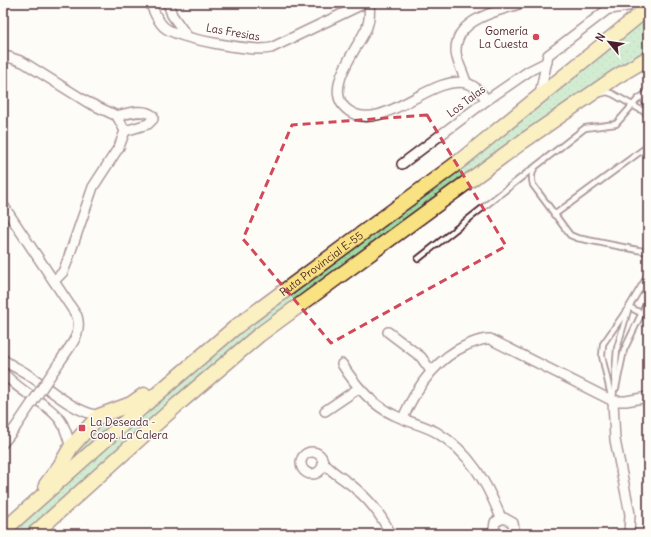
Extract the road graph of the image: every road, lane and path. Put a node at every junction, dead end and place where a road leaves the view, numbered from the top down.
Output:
1 (150, 3) edge
2 (168, 3) edge
3 (365, 3) edge
4 (369, 3) edge
5 (522, 3) edge
6 (616, 3) edge
7 (644, 3) edge
8 (648, 8) edge
9 (607, 10) junction
10 (187, 36) junction
11 (3, 55) edge
12 (648, 58) edge
13 (547, 62) junction
14 (466, 83) junction
15 (648, 92) edge
16 (540, 94) junction
17 (487, 100) junction
18 (632, 104) junction
19 (648, 109) edge
20 (648, 114) edge
21 (118, 116) junction
22 (125, 131) junction
23 (522, 142) junction
24 (648, 146) edge
25 (402, 164) dead end
26 (535, 167) junction
27 (3, 205) edge
28 (554, 216) junction
29 (648, 252) edge
30 (418, 259) dead end
31 (648, 275) edge
32 (54, 281) junction
33 (648, 300) edge
34 (629, 307) junction
35 (641, 313) junction
36 (237, 326) junction
37 (388, 332) dead end
38 (3, 359) edge
39 (342, 364) dead end
40 (431, 371) junction
41 (3, 372) edge
42 (26, 372) junction
43 (14, 384) junction
44 (359, 388) junction
45 (648, 397) edge
46 (613, 402) junction
47 (325, 411) dead end
48 (99, 416) junction
49 (403, 418) junction
50 (3, 443) edge
51 (70, 447) junction
52 (324, 466) dead end
53 (501, 518) junction
54 (3, 523) edge
55 (3, 531) edge
56 (34, 534) edge
57 (391, 534) edge
58 (495, 534) edge
59 (512, 534) edge
60 (629, 534) edge

1 - 10 street, Las Fresias
2 - 10 street
3 - 10 street, Las Fresias
4 - 14 street
5 - 14 street
6 - 9 street
7 - 9 street
8 - 16 main road, Ruta Provincial E-55
9 - 13 street
11 - 21 street
12 - 23 main road, Ruta Provincial E-55
13 - 16 street
13 - 17 street, Los Talas
14 - 17 street
15 - 18 lane
15 - 18 lane
15 - 19 lane
16 - 36 main road, Ruta Provincial E-55
17 - 25 street, Los Talas
18 - 20 lane
18 - 23 lane
18 - 26 lane
21 - 22 street
21 - 22 street
22 - 32 street
23 - 56 main road, Ruta Provincial E-55
24 - 28 lane
26 - 28 lane
26 - 30 lane
27 - 32 street
28 - 29 lane
31 - 34 lane
32 - 50 street, bridge
33 - 35 lane
34 - 35 lane
34 - 46 lane
34 - 46 lane
35 - 46 lane
36 - 48 main road
36 - 55 main road, Ruta Provincial E-55
37 - 40 street
38 - 42 street
39 - 44 street
40 - 46 street
40 - 49 street
41 - 43 street
42 - 43 street
42 - 48 street
43 - 51 street
44 - 47 street
44 - 49 street
45 - 46 street
46 - 60 street
48 - 51 main road
49 - 53 street
51 - 54 main road
52 - 57 street
53 - 58 street
53 - 59 street

